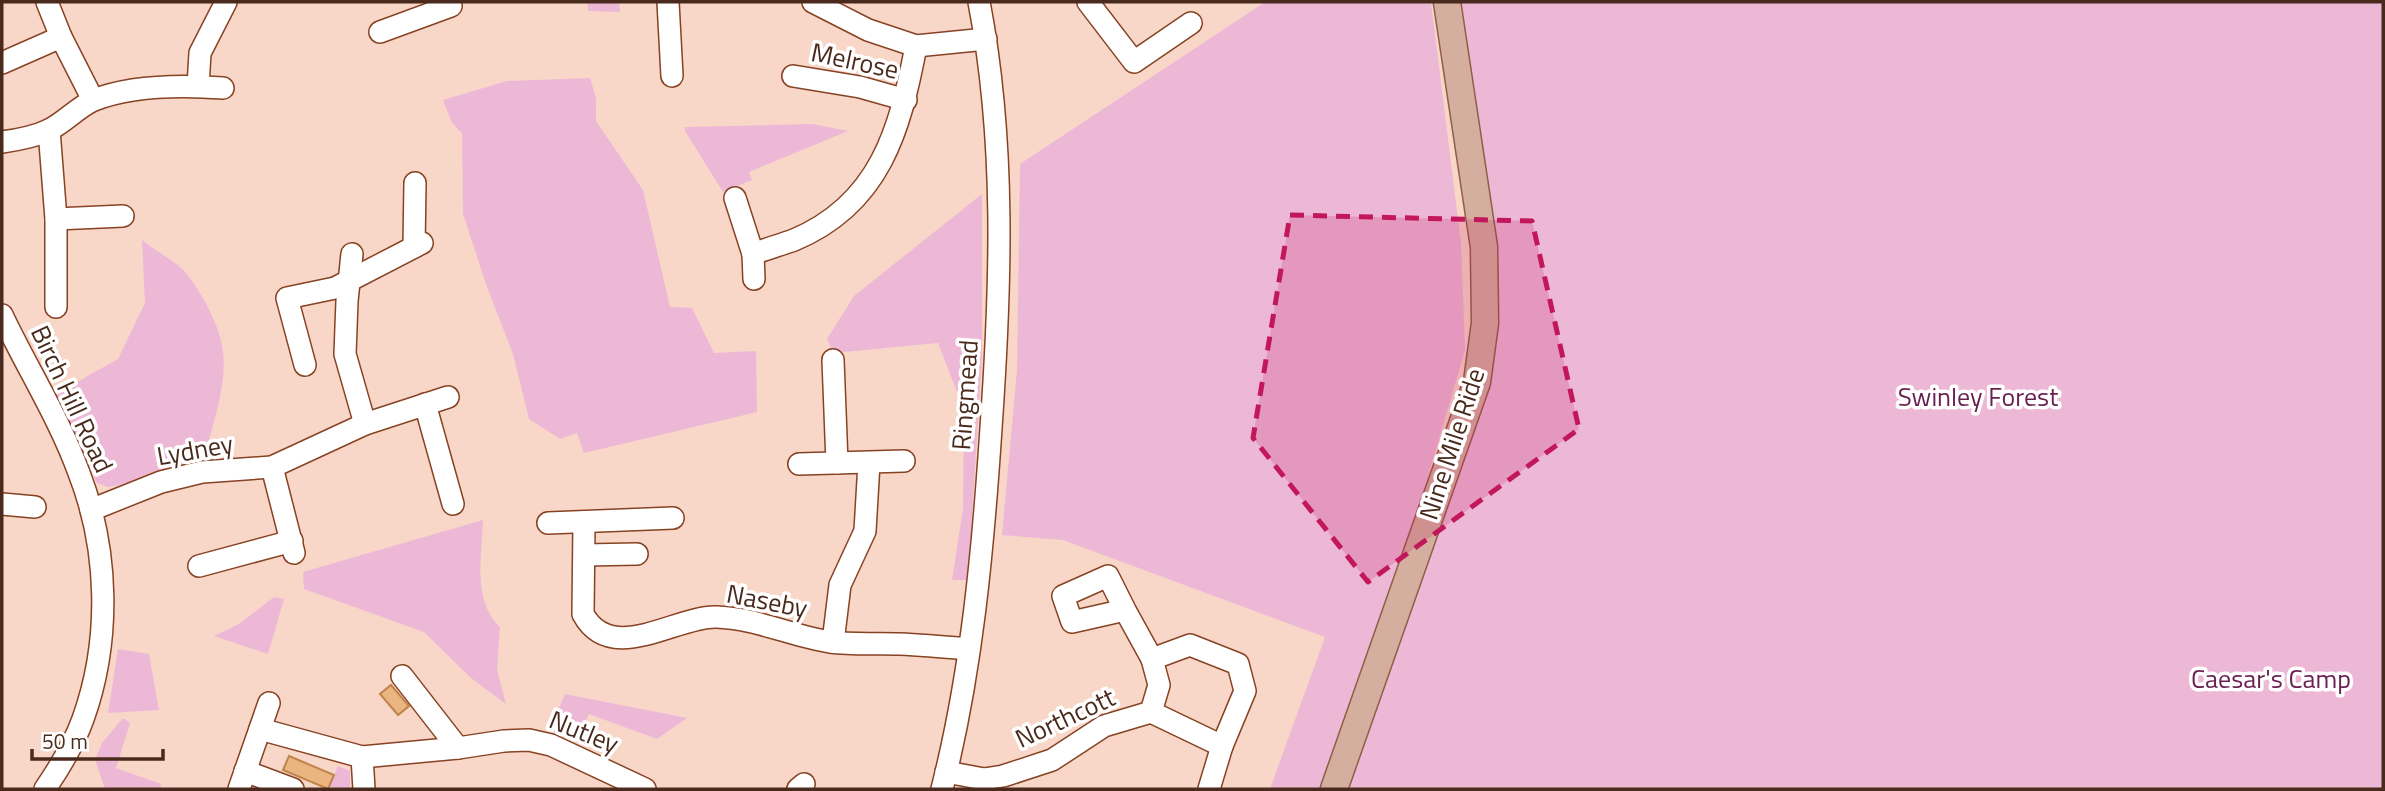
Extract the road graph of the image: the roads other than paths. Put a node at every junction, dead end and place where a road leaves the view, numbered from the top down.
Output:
1 (47, 2) edge
2 (668, 2) edge
3 (813, 2) edge
4 (979, 2) edge
5 (1088, 2) edge
6 (1447, 2) edge
7 (457, 3) edge
8 (225, 4) edge
9 (1191, 23) dead end
10 (380, 32) dead end
11 (61, 37) junction
12 (986, 39) junction
13 (916, 46) junction
14 (2, 63) edge
15 (672, 76) dead end
16 (793, 76) dead end
17 (198, 86) junction
18 (223, 88) dead end
19 (93, 100) junction
20 (906, 100) junction
21 (49, 130) junction
22 (2, 142) edge
23 (415, 183) dead end
24 (734, 198) dead end
25 (123, 216) dead end
26 (56, 219) junction
27 (352, 254) dead end
28 (753, 254) junction
29 (350, 279) junction
30 (754, 279) dead end
31 (56, 307) dead end
32 (4, 325) edge
33 (833, 360) dead end
34 (305, 365) dead end
35 (448, 397) dead end
36 (425, 404) junction
37 (365, 424) junction
38 (904, 461) dead end
39 (838, 463) junction
40 (869, 463) junction
41 (799, 464) dead end
42 (272, 467) junction
43 (2, 504) edge
44 (453, 504) dead end
45 (35, 506) dead end
46 (91, 510) junction
47 (673, 518) dead end
48 (584, 522) junction
49 (548, 523) dead end
50 (638, 554) dead end
51 (585, 555) junction
52 (199, 566) dead end
53 (1125, 610) dead end
54 (833, 642) junction
55 (969, 649) junction
56 (1152, 659) junction
57 (402, 676) dead end
58 (269, 703) dead end
59 (1151, 712) junction
60 (260, 729) junction
61 (1222, 746) junction
62 (458, 748) junction
63 (362, 757) junction
64 (242, 780) edge
65 (944, 780) edge
66 (1004, 783) edge
67 (46, 789) edge
68 (293, 789) edge
69 (365, 789) edge
70 (645, 789) edge
71 (1209, 789) edge
72 (1334, 789) edge

1 - 11 street
2 - 15 street
3 - 13 street, Melrose
4 - 12 street, Ringmead
5 - 9 street
6 - 72 main road, Nine Mile Ride
7 - 10 street
8 - 17 street
11 - 14 street
11 - 19 street
12 - 13 street, Melrose
12 - 55 street, Ringmead
13 - 20 street, Melrose
16 - 20 street, Melrose
17 - 18 street
17 - 19 street
19 - 21 street
20 - 28 street, Melrose
21 - 22 street
21 - 26 street
23 - 29 street
24 - 28 street
25 - 26 street
26 - 31 street
27 - 29 street
28 - 30 street
29 - 34 street
29 - 37 street
32 - 46 street, Birch Hill Road
33 - 39 street
35 - 36 street, Lydney
36 - 37 street, Lydney
36 - 44 street
37 - 42 street, Lydney
38 - 40 street
39 - 40 street
39 - 41 street
40 - 54 street, Naseby
42 - 46 street, Lydney
42 - 52 street, Lydney
43 - 45 street
46 - 67 street, Birch Hill Road
47 - 48 street
48 - 49 street
48 - 51 street, Naseby
50 - 51 street
51 - 54 street, Naseby
53 - 56 street, Northcott
54 - 55 street, Naseby
55 - 65 street, Ringmead
56 - 59 street, Northcott
56 - 61 street
57 - 62 street
58 - 60 street
59 - 61 street, Northcott
59 - 66 street, Northcott
60 - 63 street, Nutley
60 - 64 street
61 - 71 street
62 - 63 street, Nutley
62 - 70 street, Nutley
63 - 69 street
64 - 68 street
65 - 66 street, Northcott

